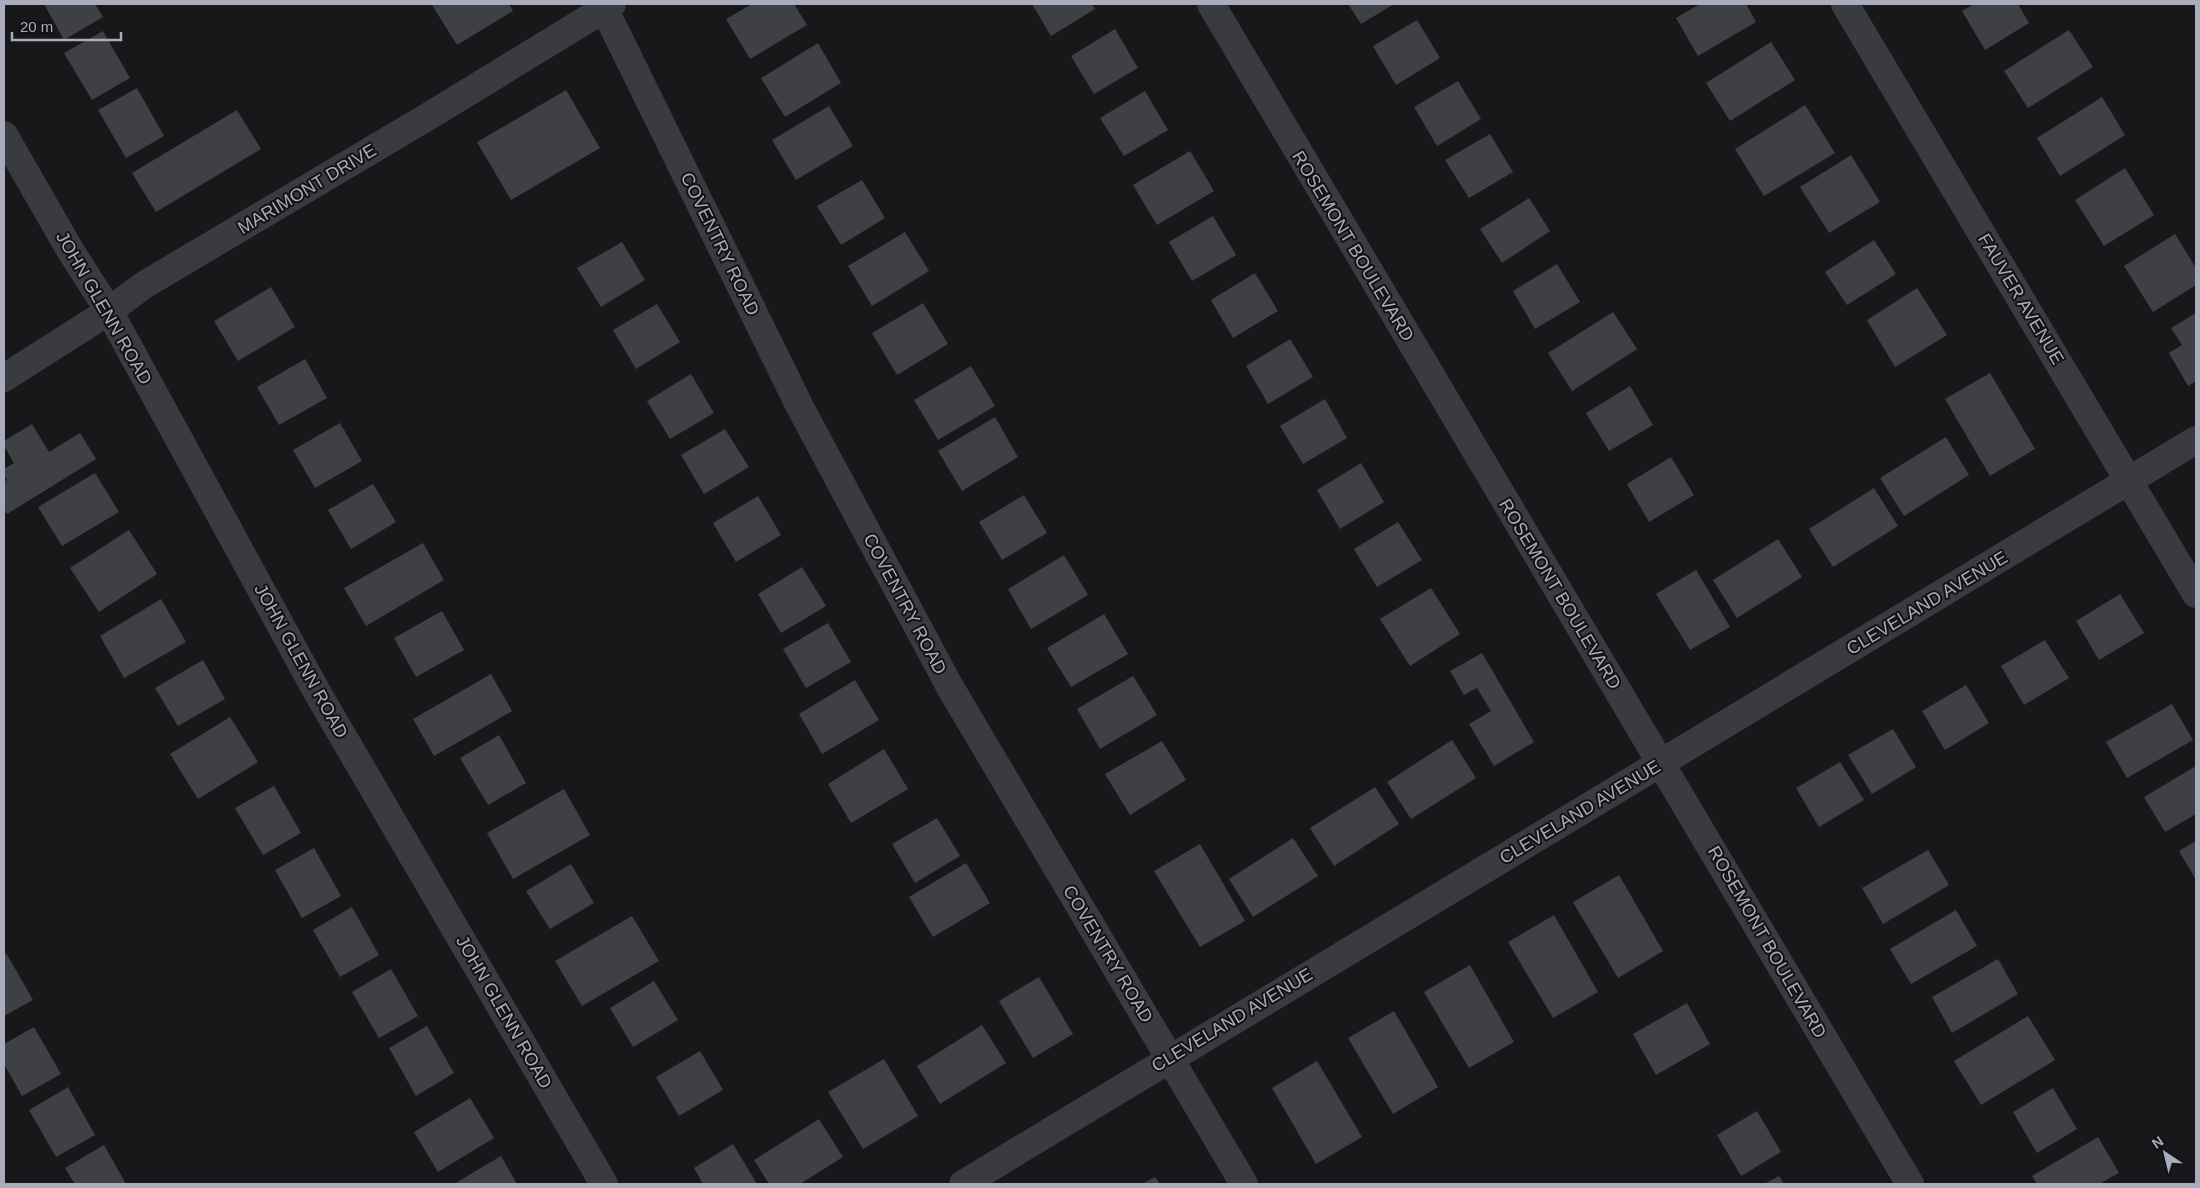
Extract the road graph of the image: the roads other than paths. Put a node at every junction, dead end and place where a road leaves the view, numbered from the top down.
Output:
1 (1211, 4) edge
2 (1845, 4) edge
3 (606, 5) edge
4 (4, 135) edge
5 (108, 311) junction
6 (4, 378) edge
7 (2196, 440) edge
8 (2129, 480) junction
9 (2196, 594) edge
10 (1662, 763) junction
11 (1169, 1058) junction
12 (604, 1184) edge
13 (963, 1184) edge
14 (1244, 1184) edge
15 (1910, 1184) edge

1 - 10 street, ROSEMONT BOULEVARD
2 - 8 street, FAUVER AVENUE
3 - 5 street, MARIMONT DRIVE
3 - 11 street, COVENTRY ROAD
4 - 5 street, JOHN GLENN ROAD
5 - 6 street, MARIMONT DRIVE
5 - 12 street, JOHN GLENN ROAD
7 - 8 street, CLEVELAND AVENUE
8 - 9 street, FAUVER AVENUE
8 - 10 street, CLEVELAND AVENUE
10 - 11 street, CLEVELAND AVENUE
10 - 15 street, ROSEMONT BOULEVARD
11 - 13 street, CLEVELAND AVENUE
11 - 14 street, COVENTRY ROAD

